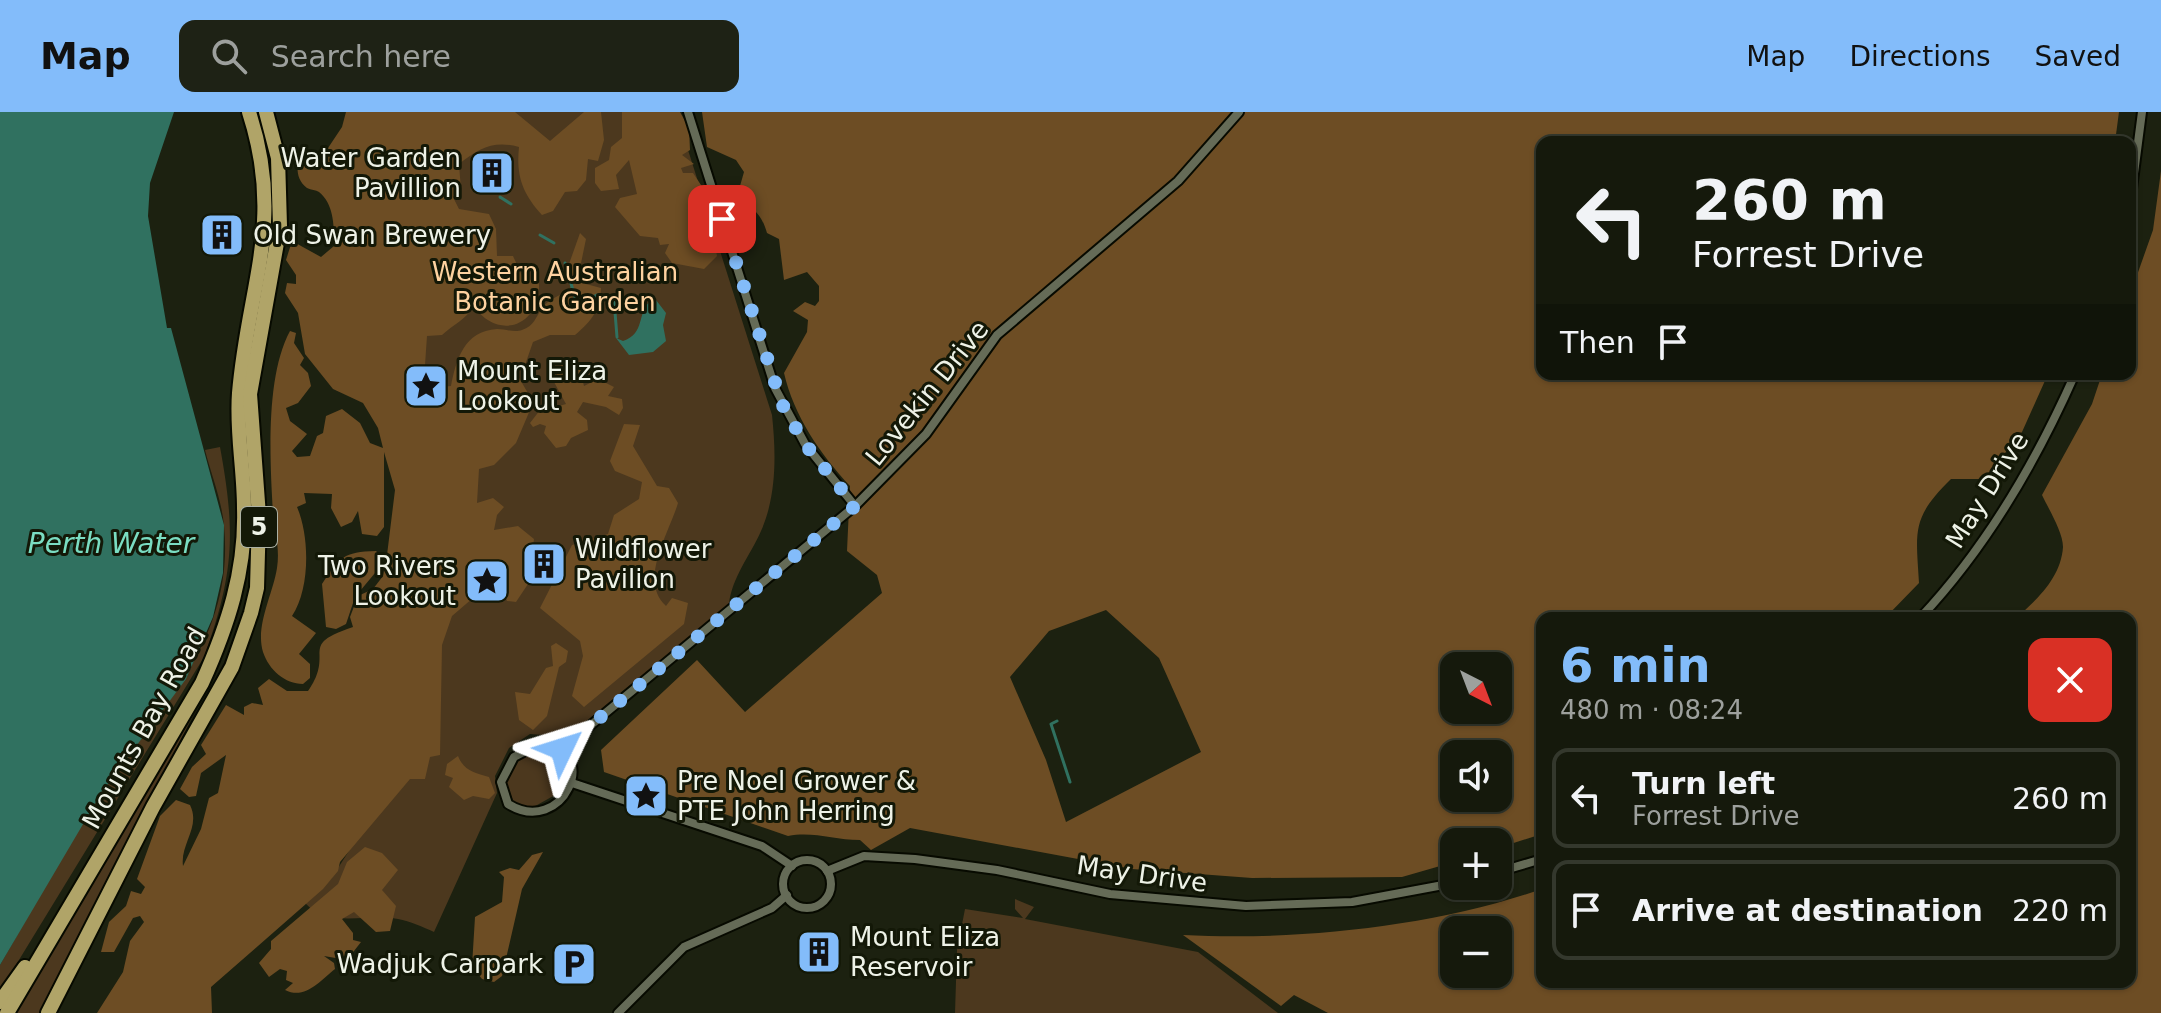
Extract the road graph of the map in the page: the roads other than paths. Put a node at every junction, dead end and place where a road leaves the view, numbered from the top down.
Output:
1 (249, 112) edge
2 (266, 112) edge
3 (688, 112) edge
4 (1239, 112) edge
5 (2142, 112) edge
6 (2136, 158) edge
7 (2072, 380) edge
8 (855, 506) junction
9 (1925, 612) edge
10 (562, 749) junction
11 (572, 783) junction
12 (116, 829) junction
13 (1536, 861) edge
14 (792, 866) junction
15 (1512, 868) edge
16 (827, 871) junction
17 (1440, 886) edge
18 (787, 895) junction
19 (0, 1002) edge
20 (7, 1013) edge
21 (50, 1013) edge
22 (618, 1013) edge

1 - 12 highway, Mounts Bay Road / 5
2 - 21 highway, Mounts Bay Road / 5
3 - 8 street
4 - 8 street, Lovekin Drive
5 - 6 street
7 - 9 street, May Drive
8 - 10 street, Lovekin Drive
10 - 11 street
10 - 11 street
11 - 14 street
12 - 19 highway, 5
12 - 20 highway, Mounts Bay Road / 5
13 - 15 street
14 - 16 street
14 - 18 street
16 - 17 street, May Drive
16 - 18 street
18 - 22 street

